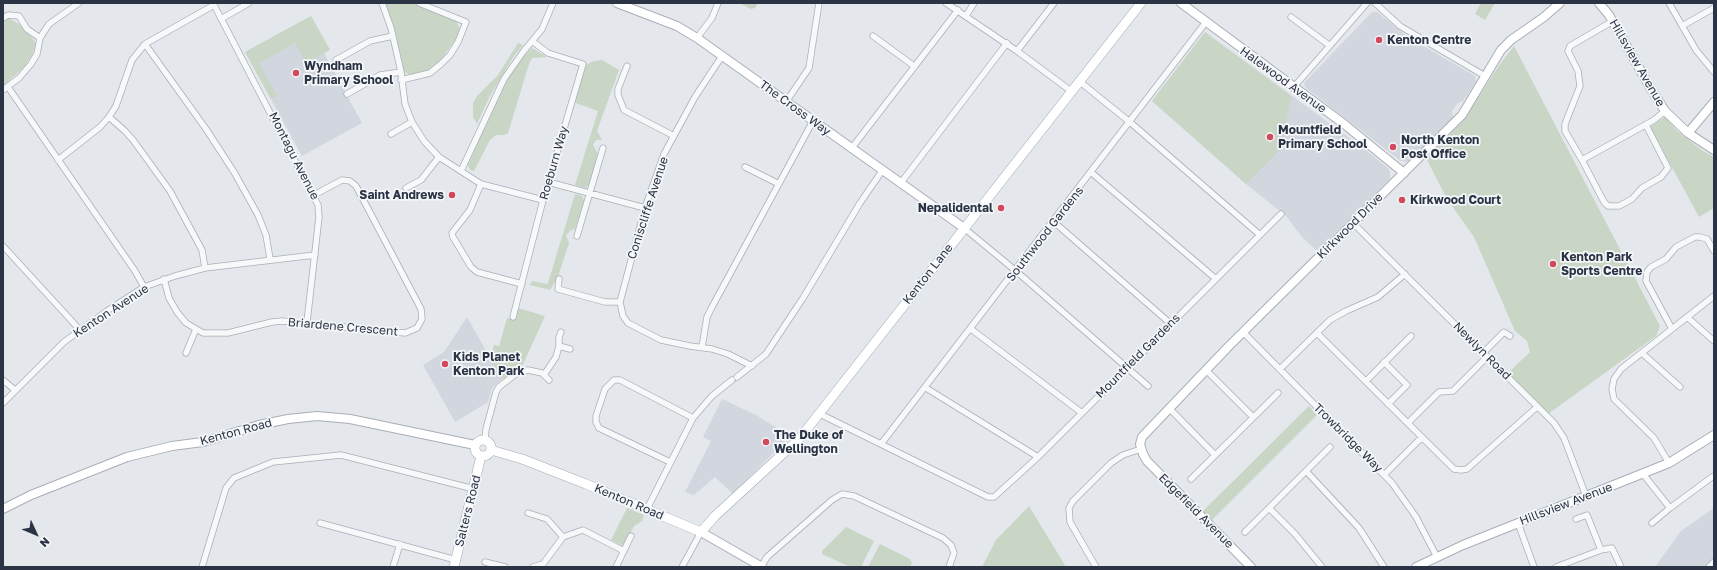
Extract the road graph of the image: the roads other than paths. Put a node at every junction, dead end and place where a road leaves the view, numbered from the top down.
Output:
1 (79, 3) edge
2 (249, 3) edge
3 (382, 3) edge
4 (419, 3) edge
5 (553, 3) edge
6 (618, 3) edge
7 (718, 3) edge
8 (819, 3) edge
9 (946, 3) edge
10 (974, 3) edge
11 (1054, 3) edge
12 (1141, 3) edge
13 (1181, 3) edge
14 (1367, 3) edge
15 (1376, 3) edge
16 (1560, 3) edge
17 (1600, 3) edge
18 (1669, 3) edge
19 (213, 4) edge
20 (1714, 8) edge
21 (958, 10) junction
22 (966, 16) junction
23 (1291, 17) dead end
24 (3, 18) edge
25 (221, 19) junction
26 (1613, 21) junction
27 (1206, 22) junction
28 (1682, 26) junction
29 (393, 36) junction
30 (873, 36) dead end
31 (40, 38) junction
32 (697, 38) junction
33 (532, 41) junction
34 (1007, 43) junction
35 (145, 44) junction
36 (1329, 45) junction
37 (1017, 51) junction
38 (722, 56) junction
39 (336, 60) dead end
40 (627, 66) dead end
41 (914, 66) junction
42 (401, 72) junction
43 (1714, 72) edge
44 (1485, 76) junction
45 (401, 80) junction
46 (1079, 82) junction
47 (5, 88) edge
48 (1293, 88) junction
49 (1071, 91) junction
50 (347, 94) dead end
51 (786, 102) junction
52 (1714, 102) edge
53 (1666, 111) junction
54 (109, 118) junction
55 (813, 121) junction
56 (412, 122) junction
57 (1130, 123) junction
58 (1646, 125) junction
59 (1688, 133) junction
60 (391, 134) dead end
61 (674, 136) junction
62 (603, 148) dead end
63 (851, 149) junction
64 (1714, 150) edge
65 (439, 157) junction
66 (58, 160) junction
67 (1582, 160) junction
68 (745, 167) dead end
69 (461, 171) junction
70 (882, 171) junction
71 (1092, 173) junction
72 (1404, 173) junction
73 (548, 182) junction
74 (481, 184) junction
75 (779, 184) junction
76 (900, 184) junction
77 (406, 188) dead end
78 (590, 193) junction
79 (314, 195) junction
80 (543, 200) junction
81 (645, 208) junction
82 (1281, 214) dead end
83 (1054, 222) junction
84 (1353, 222) junction
85 (964, 228) junction
86 (1260, 235) junction
87 (577, 236) dead end
88 (3, 246) edge
89 (1714, 251) edge
90 (315, 255) junction
91 (270, 259) junction
92 (205, 268) junction
93 (1016, 271) junction
94 (1405, 274) junction
95 (164, 279) junction
96 (560, 279) dead end
97 (1216, 279) junction
98 (522, 284) junction
99 (144, 287) junction
100 (1714, 296) edge
101 (620, 302) junction
102 (513, 317) dead end
103 (1688, 317) junction
104 (306, 322) junction
105 (1171, 324) junction
106 (971, 329) junction
107 (1672, 329) junction
108 (80, 330) junction
109 (196, 330) junction
110 (561, 332) dead end
111 (1243, 332) junction
112 (1317, 333) junction
113 (1411, 336) dead end
114 (1510, 336) dead end
115 (1714, 341) edge
116 (559, 346) junction
117 (702, 347) junction
118 (570, 349) dead end
119 (186, 353) dead end
120 (1642, 353) junction
121 (1485, 355) junction
122 (1384, 362) junction
123 (752, 366) junction
124 (1126, 368) junction
125 (1280, 369) junction
126 (1206, 370) junction
127 (544, 375) junction
128 (3, 380) edge
129 (549, 380) dead end
130 (1366, 381) junction
131 (1148, 386) dead end
132 (926, 388) junction
133 (1680, 388) dead end
134 (15, 390) junction
135 (1278, 393) dead end
136 (3, 403) edge
137 (1388, 404) junction
138 (1537, 407) junction
139 (1169, 408) junction
140 (1082, 413) junction
141 (820, 414) junction
142 (1253, 417) junction
143 (693, 418) junction
144 (1408, 423) junction
145 (1714, 435) edge
146 (1422, 437) junction
147 (485, 440) junction
148 (881, 444) junction
149 (476, 446) junction
150 (1330, 447) dead end
151 (491, 450) junction
152 (1142, 452) junction
153 (1216, 455) junction
154 (481, 456) junction
155 (1038, 457) junction
156 (670, 462) junction
157 (1669, 462) junction
158 (1306, 471) junction
159 (1643, 474) junction
160 (1384, 475) junction
161 (1712, 477) dead end
162 (1191, 479) dead end
163 (474, 489) junction
164 (1586, 496) junction
165 (1269, 508) junction
166 (1670, 508) junction
167 (4, 509) edge
168 (647, 509) junction
169 (528, 513) dead end
170 (1576, 519) dead end
171 (320, 523) dead end
172 (1518, 523) junction
173 (1652, 523) dead end
174 (701, 532) junction
175 (1245, 532) dead end
176 (631, 536) dead end
177 (563, 537) junction
178 (400, 544) junction
179 (1601, 550) junction
180 (624, 551) junction
181 (1437, 557) junction
182 (485, 562) dead end
183 (1714, 562) edge
184 (455, 564) edge
185 (202, 567) edge
186 (393, 567) edge
187 (505, 567) edge
188 (533, 567) edge
189 (616, 567) edge
190 (682, 567) edge
191 (762, 567) edge
192 (949, 567) edge
193 (1096, 567) edge
194 (1251, 567) edge
195 (1322, 567) edge
196 (1384, 567) edge
197 (1416, 567) edge
198 (1534, 567) edge
199 (1556, 567) edge
200 (1620, 567) edge
201 (1709, 567) edge

1 - 31 street
2 - 25 street
3 - 29 street
4 - 45 street
5 - 33 street
6 - 32 street, The Cross Way
7 - 32 street
8 - 51 street
9 - 21 street
10 - 22 street
11 - 37 street
12 - 46 main road, Kenton Lane
13 - 27 street, Halewood Avenue
14 - 36 street
15 - 44 street
16 - 44 street, Kirkwood Drive
17 - 26 street, Hillsview Avenue
18 - 28 street
19 - 25 street, Montagu Avenue
19 - 35 street
20 - 28 street
21 - 22 street
21 - 41 street
22 - 34 street
23 - 36 street
24 - 31 street
25 - 79 street, Montagu Avenue
26 - 53 street, Hillsview Avenue
26 - 67 street
27 - 48 street, Halewood Avenue
27 - 57 street, Southwood Gardens
28 - 43 street
29 - 39 street
29 - 42 street
30 - 41 street
31 - 47 street
32 - 38 street, The Cross Way
33 - 69 street
33 - 73 street, Roeburn Way
34 - 37 street
34 - 76 street
35 - 54 street
35 - 91 street
36 - 48 street
37 - 49 street
38 - 51 street, The Cross Way
38 - 61 street, Coniscliffe Avenue
40 - 61 street
41 - 63 street
42 - 45 street
42 - 50 street
44 - 72 street, Kirkwood Drive
45 - 56 street
46 - 49 main road, Kenton Lane
46 - 57 street
47 - 66 street
48 - 72 street, Halewood Avenue
49 - 85 main road, Kenton Lane
51 - 55 street, The Cross Way
52 - 59 street
53 - 58 street
53 - 59 street, Hillsview Avenue
54 - 66 street
54 - 92 street
55 - 63 street, The Cross Way
55 - 75 street
56 - 60 street
56 - 65 street
57 - 71 street, Southwood Gardens
57 - 86 street
58 - 67 street
58 - 67 street
59 - 64 street, Hillsview Avenue
61 - 81 street, Coniscliffe Avenue
62 - 78 street
63 - 70 street, The Cross Way
65 - 69 street
65 - 77 street
66 - 99 street
68 - 75 street
69 - 74 street
70 - 76 street, The Cross Way
70 - 123 street
71 - 83 street, Southwood Gardens
71 - 97 street
72 - 84 street, Kirkwood Drive
73 - 78 street
73 - 80 street, Roeburn Way
74 - 80 street
74 - 98 street
75 - 117 street
76 - 85 street, The Cross Way
78 - 81 street
78 - 87 street
79 - 90 street, Montagu Avenue
79 - 104 street, Briardene Crescent
80 - 98 street, Roeburn Way
81 - 101 street, Coniscliffe Avenue
82 - 86 street, Mountfield Gardens
83 - 93 street, Southwood Gardens
83 - 105 street
84 - 94 street, Newlyn Road
84 - 111 street, Kirkwood Drive
85 - 93 street
85 - 141 main road, Kenton Lane
86 - 97 street, Mountfield Gardens
88 - 108 street
89 - 107 street
90 - 91 street, Kenton Avenue
90 - 104 street, Montagu Avenue
91 - 92 street, Kenton Avenue
92 - 95 street, Kenton Avenue
93 - 106 street, Southwood Gardens
93 - 124 street
94 - 112 street
94 - 121 street, Newlyn Road
95 - 99 street, Kenton Avenue
95 - 109 street
96 - 101 street
97 - 105 street, Mountfield Gardens
98 - 102 street, Roeburn Way
99 - 108 street, Kenton Avenue
100 - 103 street
101 - 117 street
103 - 107 street
103 - 115 street
104 - 109 street, Briardene Crescent
105 - 124 street, Mountfield Gardens
106 - 132 street, Southwood Gardens
106 - 140 street
107 - 120 street
108 - 134 street, Kenton Avenue
109 - 119 street
110 - 116 street
111 - 125 street, Trowbridge Way
111 - 126 street, Kirkwood Drive
112 - 125 street
112 - 130 street
113 - 122 street
114 - 121 street
116 - 118 street
116 - 127 street
117 - 123 street
120 - 133 street
120 - 157 street
121 - 138 street, Newlyn Road
121 - 144 street
122 - 130 street
122 - 137 street
123 - 143 street
124 - 131 street
124 - 140 street, Mountfield Gardens
125 - 160 street, Trowbridge Way
126 - 139 street, Kirkwood Drive
126 - 142 street
127 - 129 street
127 - 147 street
128 - 134 street
130 - 137 street
132 - 148 street, Southwood Gardens
132 - 155 street
134 - 136 street, Kenton Avenue
135 - 142 street
137 - 144 street
138 - 146 street
138 - 164 street, Newlyn Road
139 - 152 street, Kirkwood Drive
139 - 153 street
140 - 155 street, Mountfield Gardens
141 - 148 street
141 - 174 main road, Kenton Lane
142 - 153 street
143 - 156 street
143 - 156 street
144 - 146 street
145 - 157 street, Hillsview Avenue
146 - 160 street
147 - 149 main road
147 - 151 main road
148 - 155 street, Mountfield Gardens
149 - 154 main road
149 - 167 street, Kenton Road
150 - 158 street
151 - 154 main road
151 - 168 main road, Kenton Road
152 - 193 street
152 - 194 street, Edgefield Avenue
153 - 162 street
154 - 163 main road, Salters Road
156 - 168 street
157 - 159 street, Hillsview Avenue
158 - 165 street
158 - 196 street
159 - 164 street, Hillsview Avenue
159 - 166 street
160 - 181 street, Trowbridge Way
161 - 166 street
163 - 184 main road, Salters Road
163 - 185 street
164 - 172 street, Hillsview Avenue
165 - 175 street
165 - 195 street
166 - 173 street
168 - 174 main road, Kenton Road
169 - 177 street
170 - 179 street
171 - 178 street
172 - 181 street, Hillsview Avenue
172 - 198 street
174 - 190 street
174 - 191 street, Kenton Road
176 - 180 street
177 - 180 street
177 - 188 street
178 - 184 street
178 - 186 street
179 - 199 street
179 - 200 street
180 - 189 street
181 - 197 street, Hillsview Avenue
182 - 187 street
183 - 201 street
191 - 192 street

